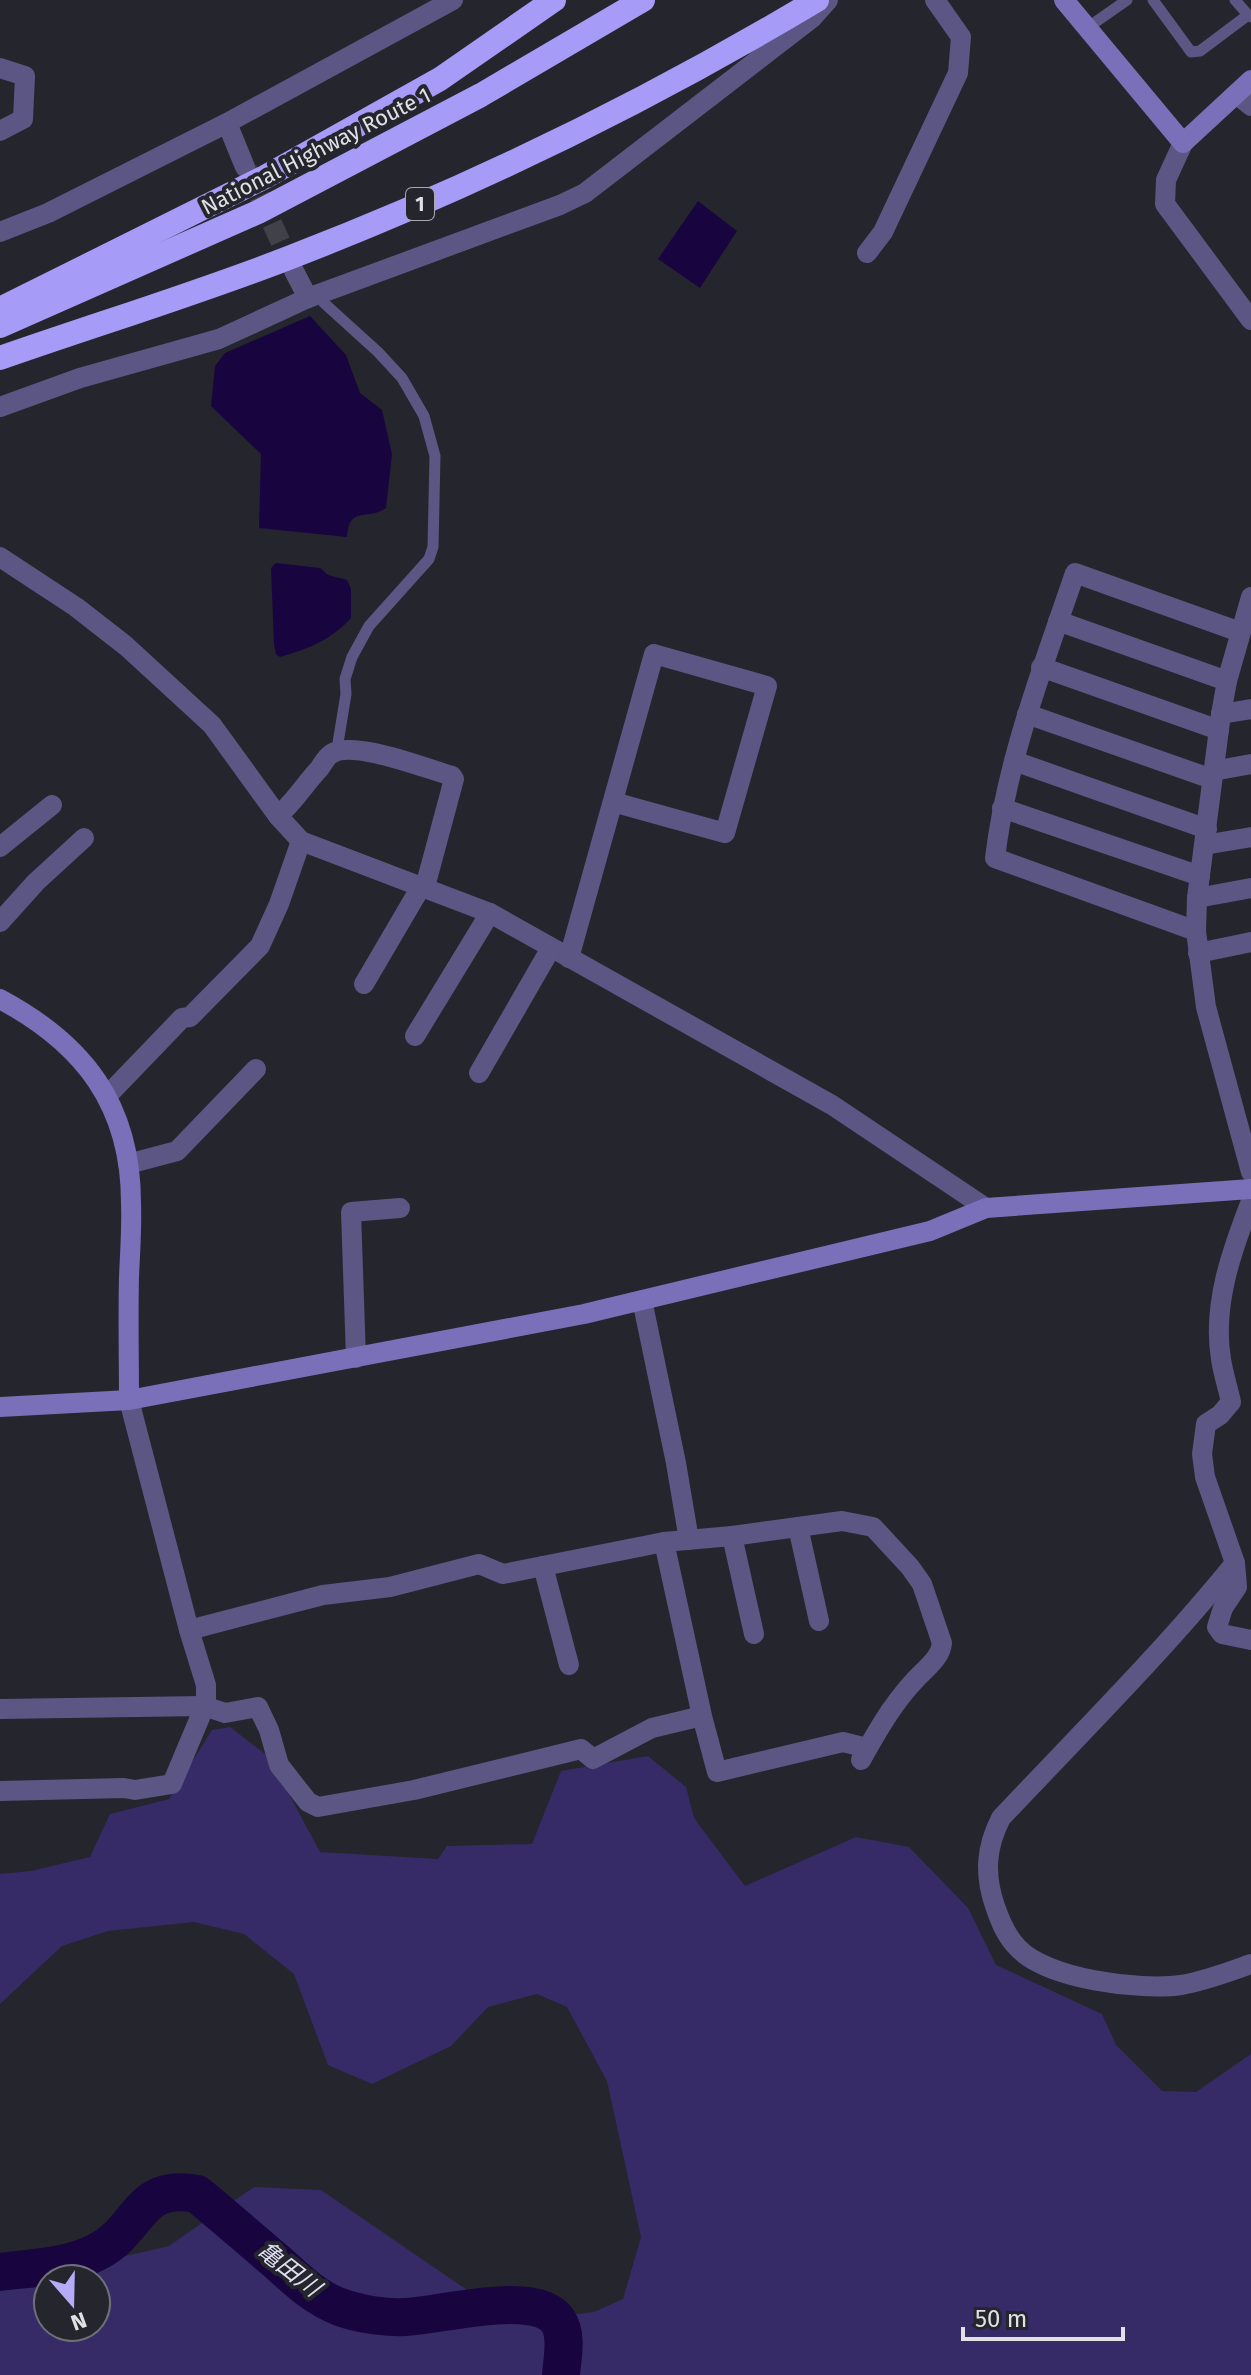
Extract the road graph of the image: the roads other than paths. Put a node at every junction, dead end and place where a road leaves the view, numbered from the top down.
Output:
1 (453, 0) edge
2 (554, 0) edge
3 (643, 0) edge
4 (817, 0) edge
5 (828, 0) edge
6 (935, 0) edge
7 (1064, 0) edge
8 (1127, 0) edge
9 (1153, 0) edge
10 (1235, 0) edge
11 (1250, 16) edge
12 (1087, 28) junction
13 (0, 68) edge
14 (1246, 93) edge
15 (227, 123) junction
16 (0, 131) edge
17 (1183, 143) junction
18 (245, 167) tunnel mouth
19 (0, 232) edge
20 (867, 253) dead end
21 (294, 271) tunnel mouth
22 (313, 296) junction
23 (0, 309) edge
24 (1251, 320) edge
25 (0, 326) edge
26 (0, 358) edge
27 (0, 407) edge
28 (0, 557) edge
29 (1251, 597) edge
30 (1058, 621) junction
31 (1240, 632) junction
32 (1242, 655) edge
33 (1041, 667) junction
34 (1227, 681) junction
35 (1251, 709) edge
36 (1027, 714) junction
37 (1220, 722) junction
38 (340, 750) junction
39 (1014, 761) junction
40 (1251, 764) edge
41 (1213, 775) junction
42 (613, 802) junction
43 (52, 805) dead end
44 (1002, 808) junction
45 (278, 816) junction
46 (1205, 837) junction
47 (1251, 837) edge
48 (84, 838) dead end
49 (301, 841) junction
50 (0, 847) edge
51 (1200, 876) junction
52 (424, 886) junction
53 (1251, 888) edge
54 (1197, 898) junction
55 (490, 913) junction
56 (0, 922) edge
57 (1196, 931) junction
58 (1251, 942) edge
59 (560, 953) junction
60 (1198, 953) junction
61 (364, 984) dead end
62 (0, 999) edge
63 (415, 1036) dead end
64 (256, 1069) dead end
65 (479, 1073) dead end
66 (107, 1096) junction
67 (128, 1164) junction
68 (1251, 1172) edge
69 (1251, 1189) edge
70 (1251, 1201) edge
71 (400, 1208) dead end
72 (986, 1208) junction
73 (642, 1300) junction
74 (356, 1358) junction
75 (129, 1400) junction
76 (0, 1407) edge
77 (798, 1527) junction
78 (732, 1536) junction
79 (689, 1540) junction
80 (664, 1542) junction
81 (1235, 1563) junction
82 (543, 1566) junction
83 (819, 1621) dead end
84 (189, 1630) junction
85 (754, 1634) dead end
86 (1251, 1640) edge
87 (569, 1665) dead end
88 (204, 1706) junction
89 (0, 1709) edge
90 (702, 1716) junction
91 (0, 1791) edge
92 (1251, 1964) edge

1 - 15 street
2 - 23 highway
3 - 25 highway, National Highway Route 1
4 - 26 highway, 1
5 - 22 street
6 - 20 street
7 - 12 street
8 - 12 lane
9 - 11 lane
10 - 11 lane
12 - 17 street
13 - 16 street
14 - 17 street
15 - 18 street
15 - 19 street
17 - 24 street
21 - 22 street
22 - 27 street
22 - 38 lane
28 - 45 street
29 - 31 street
30 - 31 street
30 - 33 street
30 - 34 street
31 - 32 street
32 - 34 street
33 - 36 street
33 - 37 street
34 - 37 street
35 - 37 street
36 - 39 street
36 - 41 street
37 - 41 street
38 - 45 street
38 - 52 street
39 - 44 street
39 - 46 street
40 - 41 street
41 - 46 street
42 - 42 street
42 - 59 street
43 - 50 street
44 - 51 street
44 - 57 street
45 - 49 street
46 - 47 street
46 - 51 street
48 - 56 street
49 - 52 street
49 - 66 street
51 - 54 street
52 - 55 street
52 - 61 street
53 - 54 street
54 - 57 street
55 - 59 street
55 - 63 street
57 - 60 street
58 - 60 street
59 - 65 street
59 - 72 street
60 - 68 street
62 - 66 street
64 - 67 street
66 - 67 street
67 - 75 street
69 - 72 street
70 - 81 street
71 - 74 street
72 - 73 street
73 - 74 street
73 - 79 street
74 - 75 street
75 - 76 street
75 - 84 street
77 - 78 street
77 - 83 street
77 - 90 street
78 - 79 street
78 - 85 street
79 - 80 street
80 - 82 street
80 - 90 street
81 - 86 street
81 - 92 street
82 - 84 street
82 - 87 street
84 - 88 street
88 - 89 street
88 - 90 street
88 - 91 street

